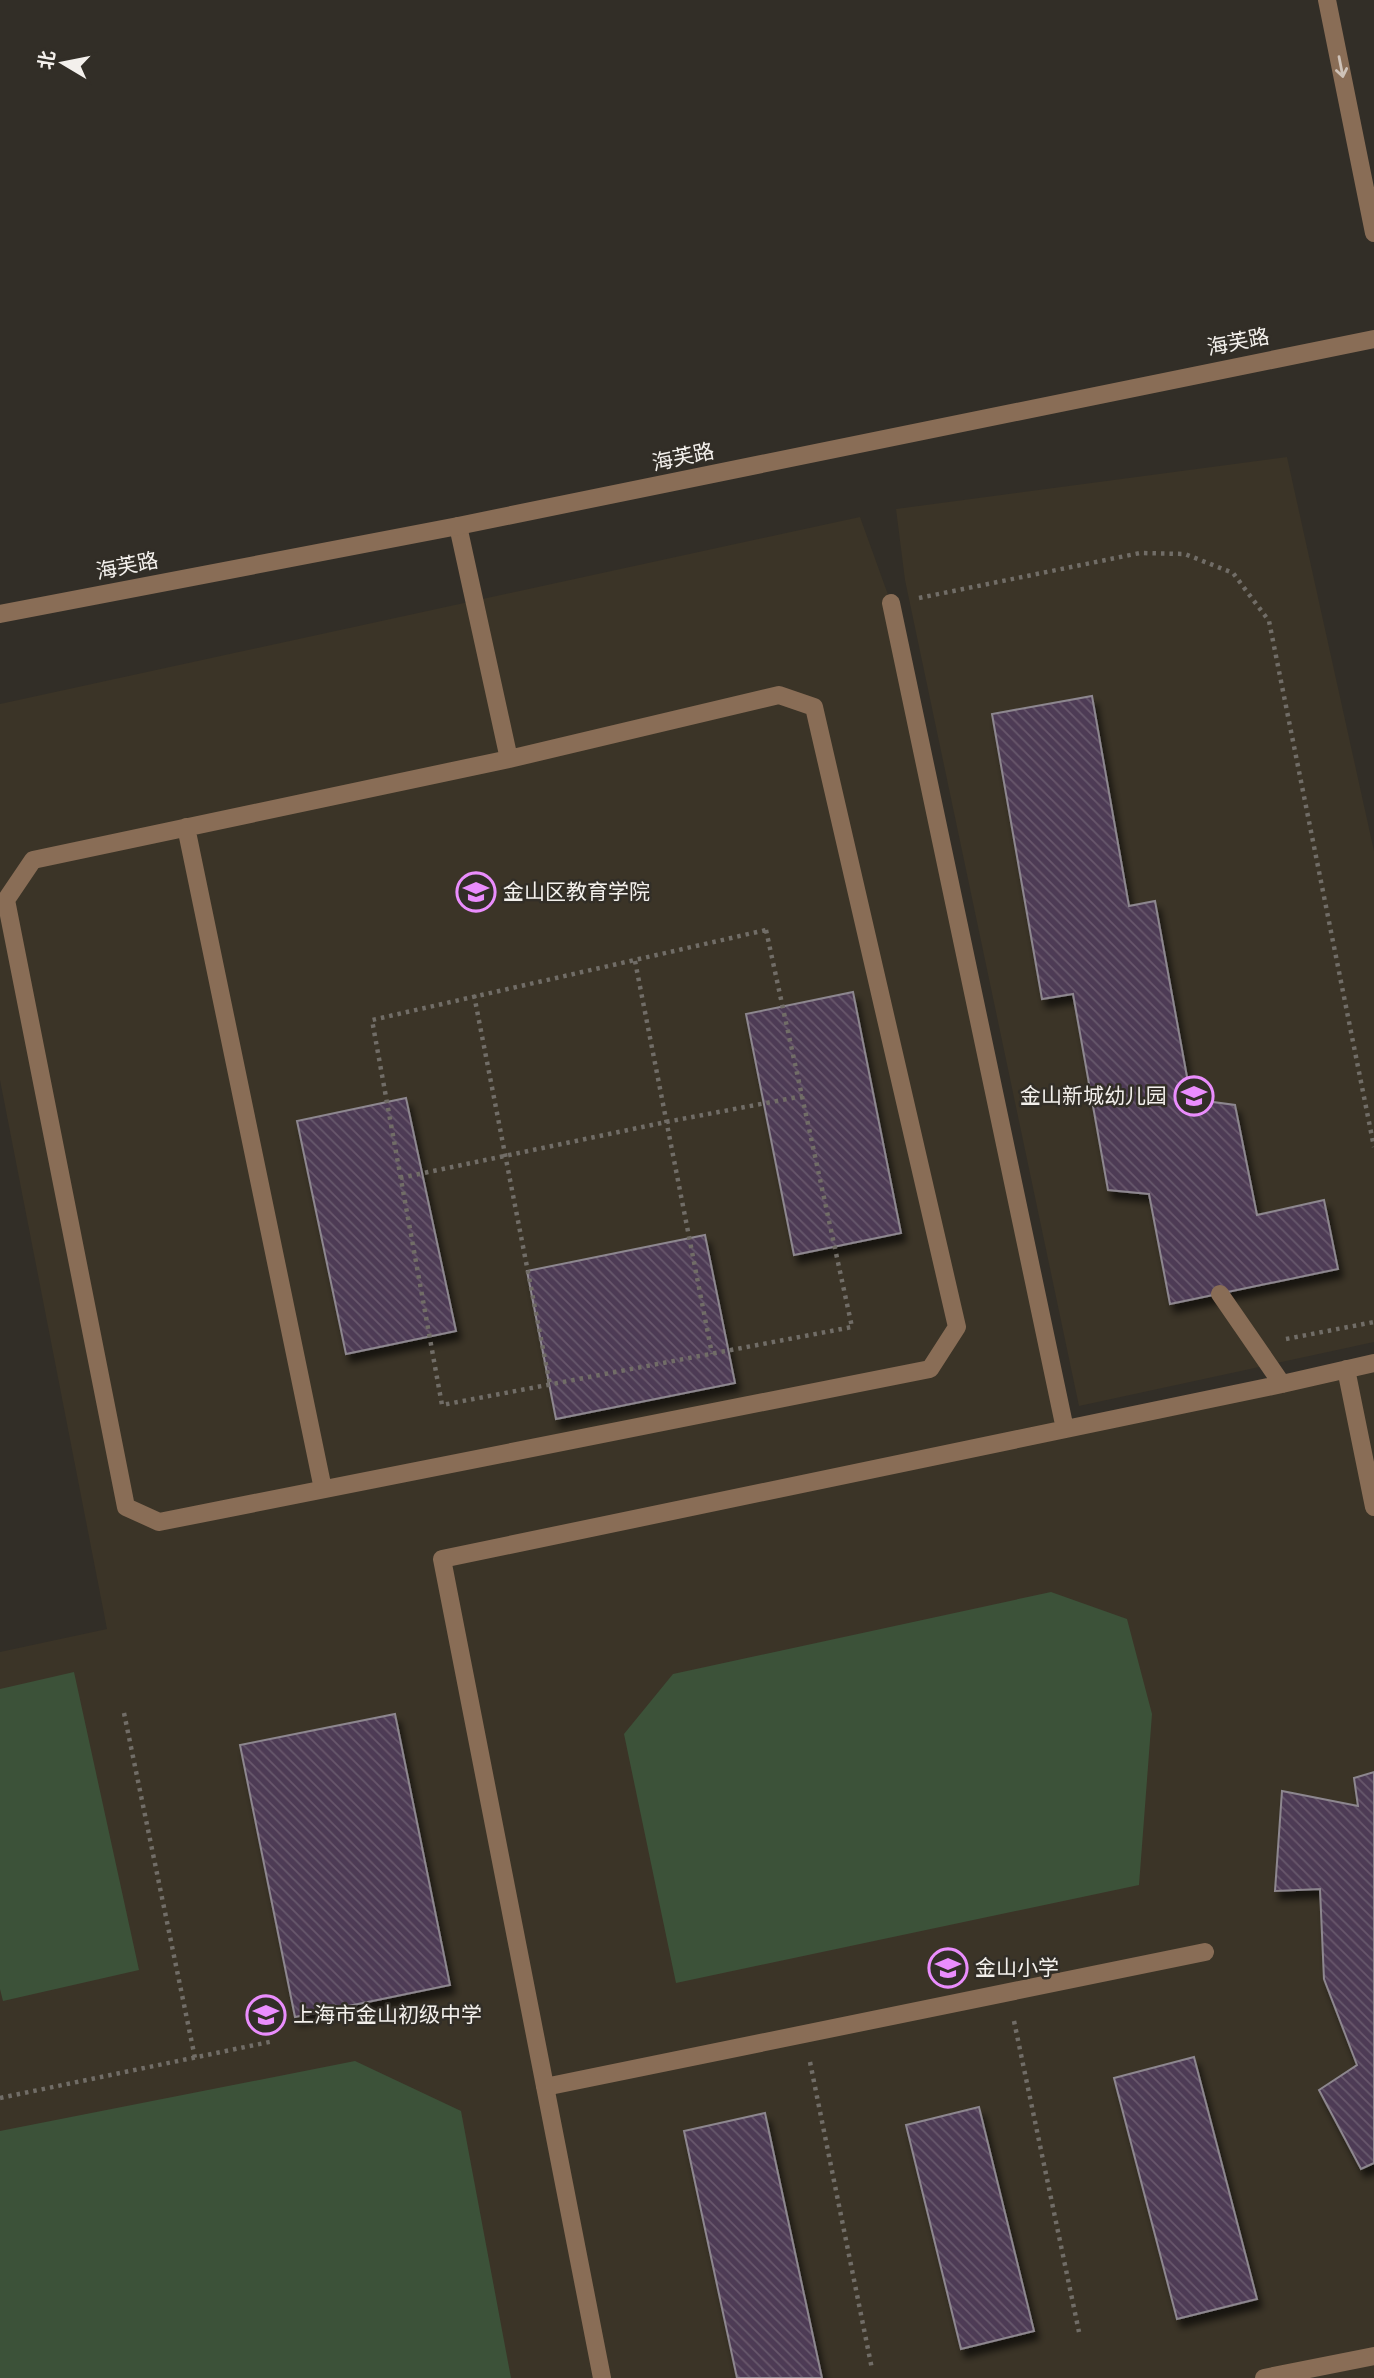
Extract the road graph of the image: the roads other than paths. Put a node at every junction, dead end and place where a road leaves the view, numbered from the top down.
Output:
1 (1327, 0) edge
2 (1374, 233) edge
3 (1374, 339) edge
4 (458, 526) junction
5 (891, 603) road end
6 (0, 614) edge
7 (509, 759) junction
8 (186, 827) junction
9 (1220, 1294) dead end
10 (1374, 1363) edge
11 (1346, 1369) junction
12 (1282, 1384) junction
13 (1065, 1429) junction
14 (323, 1489) junction
15 (1374, 1507) edge
16 (1205, 1952) dead end
17 (545, 2087) junction
18 (1374, 2356) edge
19 (602, 2378) edge
20 (1264, 2378) edge

1 -> 2 street
3 - 4 street, 海芙路
4 - 6 street, 海芙路
4 - 7 street
5 - 13 street
7 - 8 street
7 - 14 street
8 - 14 street
8 - 14 street
9 - 12 street
10 - 11 street
11 - 12 street
11 - 15 street
12 - 13 street
13 - 17 street
16 - 17 street
17 - 19 street
18 - 20 street

